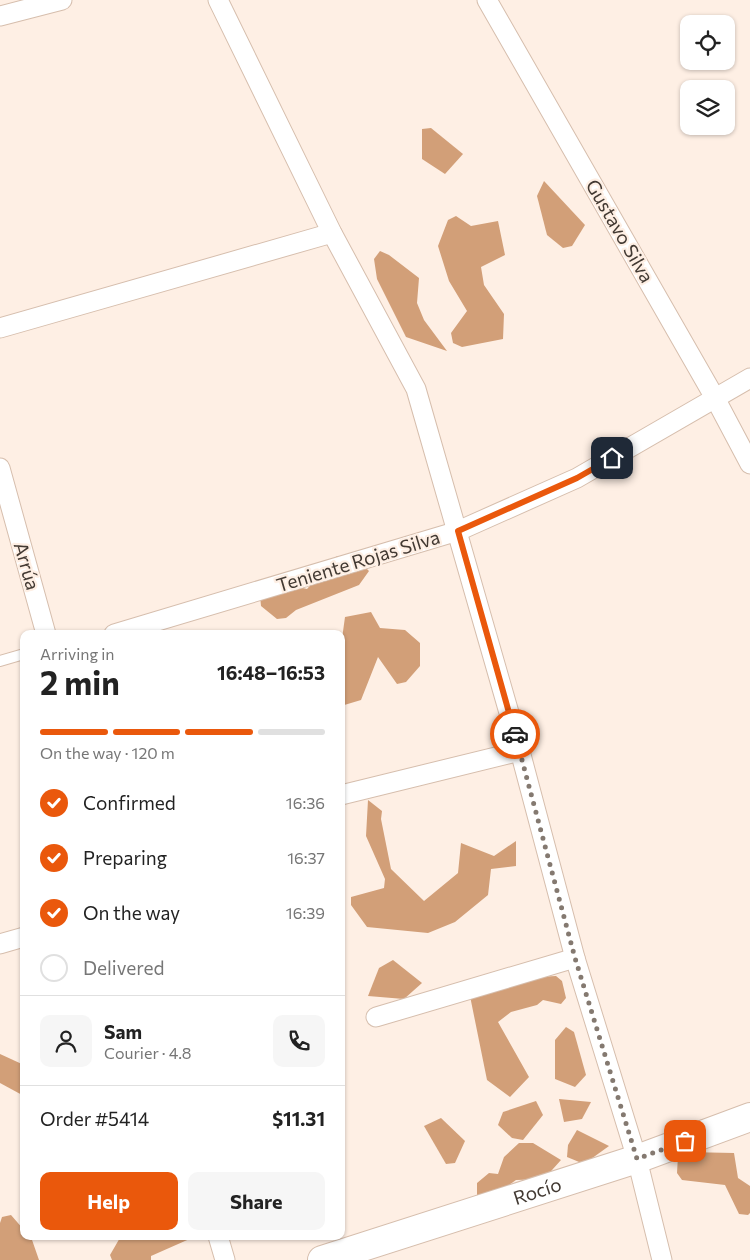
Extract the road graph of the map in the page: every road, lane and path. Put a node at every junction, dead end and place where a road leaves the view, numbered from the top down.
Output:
1 (62, 0) edge
2 (218, 0) edge
3 (487, 0) edge
4 (0, 16) edge
5 (332, 233) junction
6 (0, 328) edge
7 (750, 378) edge
8 (716, 398) junction
9 (750, 464) edge
10 (0, 468) edge
11 (458, 531) junction
12 (45, 630) edge
13 (127, 630) edge
14 (20, 655) edge
15 (0, 661) edge
16 (520, 751) junction
17 (345, 793) edge
18 (20, 938) edge
19 (0, 944) edge
20 (575, 958) junction
21 (376, 1017) dead end
22 (750, 1117) edge
23 (637, 1159) junction
24 (219, 1240) edge
25 (225, 1260) edge
26 (322, 1260) edge
27 (662, 1260) edge

1 - 4 street
2 - 5 street
3 - 8 street, Gustavo Silva
5 - 6 street
5 - 11 street
7 - 8 street, Teniente Rojas Silva
8 - 9 street, Gustavo Silva
8 - 11 street, Teniente Rojas Silva
10 - 12 street, Arrúa
11 - 13 street, Teniente Rojas Silva
11 - 16 street
14 - 15 lane
16 - 17 street
16 - 20 street
18 - 19 street
20 - 21 street
20 - 23 street
22 - 23 main road, Rocío
23 - 26 main road, Rocío
23 - 27 street
24 - 25 street

